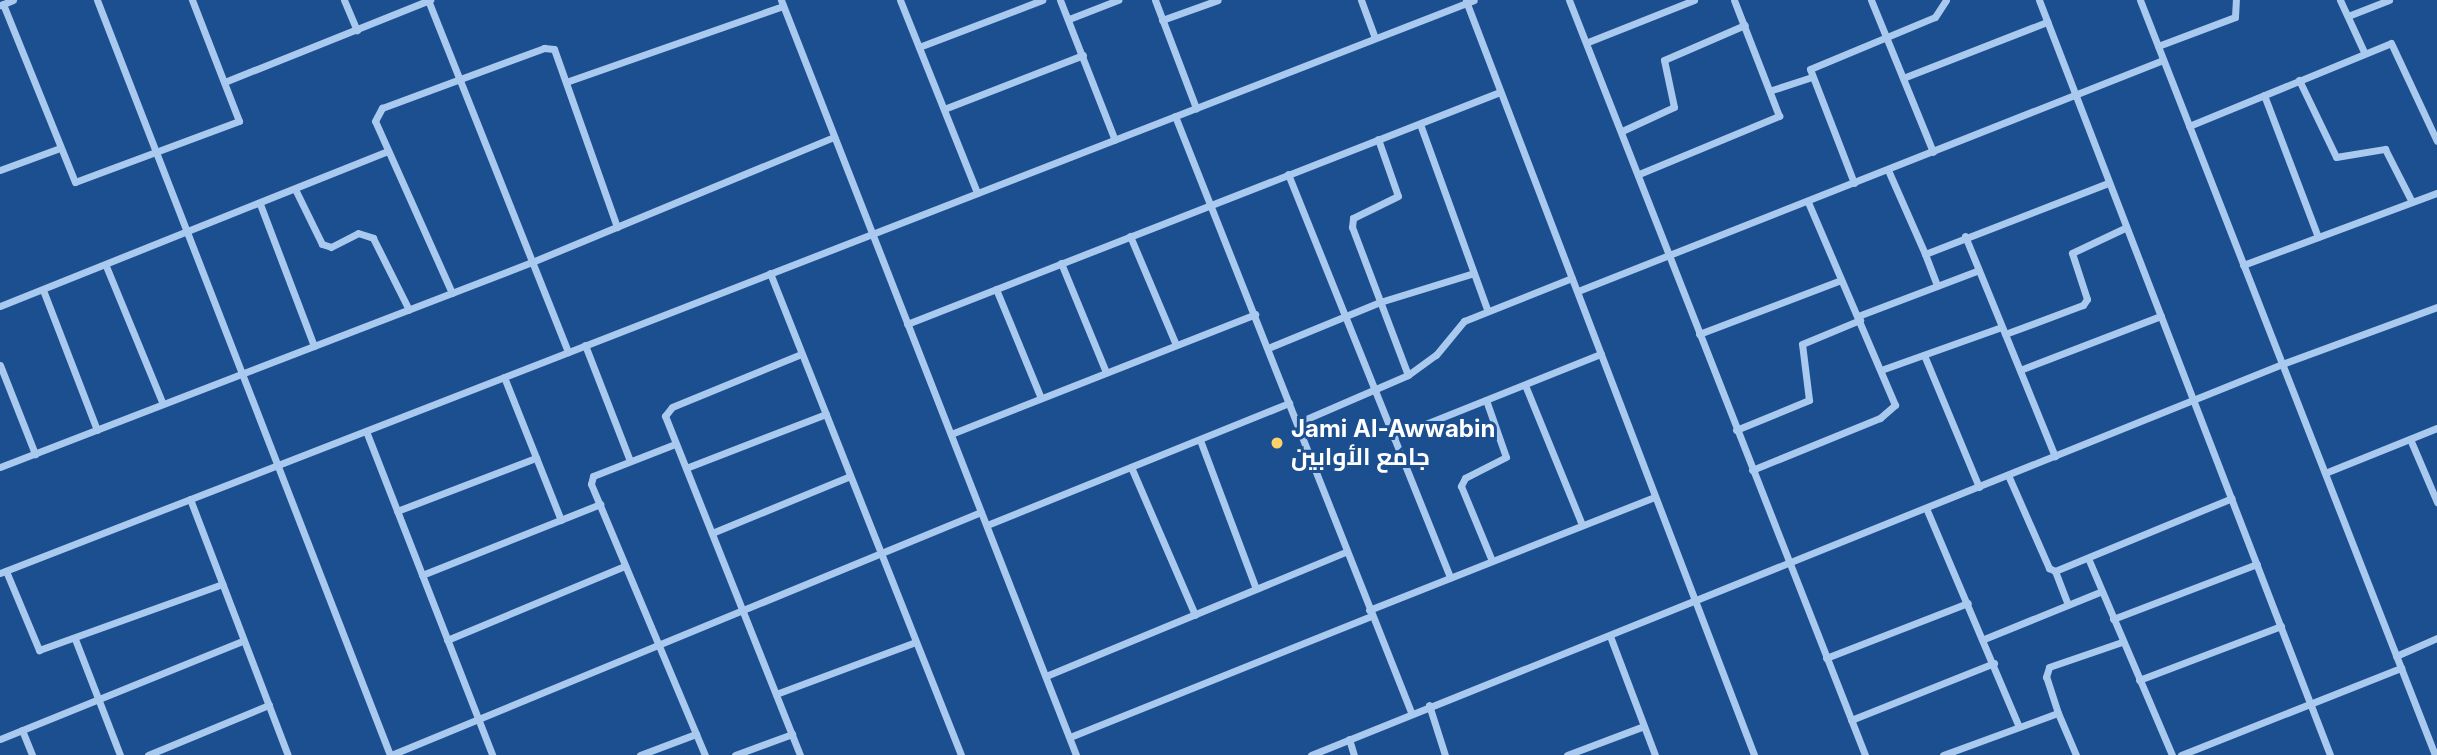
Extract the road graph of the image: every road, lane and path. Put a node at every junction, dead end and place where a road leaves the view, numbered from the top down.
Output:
1 (13, 0) edge
2 (97, 0) edge
3 (192, 0) edge
4 (344, 0) edge
5 (429, 0) edge
6 (900, 0) edge
7 (1042, 0) edge
8 (1060, 0) edge
9 (1155, 0) edge
10 (1218, 0) edge
11 (1361, 0) edge
12 (1569, 0) edge
13 (1694, 0) edge
14 (1734, 0) edge
15 (1871, 0) edge
16 (1947, 0) edge
17 (2039, 0) edge
18 (2140, 0) edge
19 (2236, 0) edge
20 (2340, 0) edge
21 (2389, 0) edge
22 (1113, 1) edge
23 (1469, 1) edge
24 (782, 3) edge
25 (1202, 3) edge
26 (1, 5) edge
27 (2348, 16) junction
28 (1069, 19) junction
29 (1163, 20) junction
30 (2048, 22) junction
31 (1745, 24) junction
32 (357, 30) junction
33 (1886, 37) junction
34 (1375, 38) junction
35 (1588, 42) junction
36 (2158, 46) junction
37 (919, 47) junction
38 (2364, 52) junction
39 (1083, 55) junction
40 (2163, 60) junction
41 (1812, 77) junction
42 (1903, 78) junction
43 (2299, 80) junction
44 (227, 81) junction
45 (461, 82) junction
46 (566, 82) junction
47 (1772, 90) junction
48 (1500, 92) junction
49 (2076, 95) junction
50 (2264, 95) junction
51 (1196, 108) junction
52 (944, 110) junction
53 (1175, 116) junction
54 (1420, 124) junction
55 (2189, 126) junction
56 (1622, 131) junction
57 (834, 137) junction
58 (1378, 139) junction
59 (1115, 140) junction
60 (2437, 141) edge
61 (57, 149) junction
62 (387, 151) junction
63 (1933, 152) junction
64 (155, 153) junction
65 (0, 170) edge
66 (1888, 170) junction
67 (1289, 174) junction
68 (1639, 174) junction
69 (1854, 183) junction
70 (2108, 183) junction
71 (295, 189) junction
72 (977, 193) junction
73 (2437, 193) edge
74 (1808, 202) junction
75 (2412, 202) junction
76 (260, 204) junction
77 (1210, 204) junction
78 (617, 227) junction
79 (2125, 228) junction
80 (188, 234) junction
81 (873, 234) junction
82 (1130, 236) junction
83 (1965, 236) junction
84 (2318, 237) junction
85 (1925, 254) junction
86 (1670, 256) junction
87 (532, 262) junction
88 (1061, 263) junction
89 (2243, 265) junction
90 (106, 266) junction
91 (1979, 270) junction
92 (1474, 273) junction
93 (770, 274) junction
94 (1572, 278) junction
95 (1841, 280) junction
96 (1937, 286) junction
97 (996, 289) junction
98 (43, 290) junction
99 (1578, 291) junction
100 (452, 293) junction
101 (1381, 302) junction
102 (0, 306) edge
103 (2437, 307) edge
104 (1487, 309) junction
105 (409, 310) junction
106 (1255, 314) junction
107 (1345, 316) junction
108 (2161, 316) junction
109 (1859, 318) junction
110 (907, 324) junction
111 (2004, 330) junction
112 (1699, 334) junction
113 (585, 345) junction
114 (1176, 345) junction
115 (314, 346) junction
116 (1268, 348) junction
117 (568, 352) junction
118 (801, 354) junction
119 (1601, 354) junction
120 (1924, 355) junction
121 (2282, 364) junction
122 (0, 365) edge
123 (1881, 370) junction
124 (2020, 370) junction
125 (1106, 372) junction
126 (242, 374) junction
127 (1408, 375) junction
128 (504, 377) junction
129 (1525, 385) junction
130 (1376, 393) junction
131 (1041, 398) junction
132 (1486, 400) junction
133 (2194, 400) junction
134 (1289, 403) junction
135 (163, 404) junction
136 (826, 414) junction
137 (1297, 423) junction
138 (2437, 428) edge
139 (97, 430) junction
140 (1736, 430) junction
141 (366, 431) junction
142 (951, 434) junction
143 (1394, 437) junction
144 (2410, 439) junction
145 (1200, 440) junction
146 (675, 444) junction
147 (34, 454) junction
148 (2055, 456) junction
149 (536, 458) junction
150 (630, 461) junction
151 (276, 466) junction
152 (0, 467) edge
153 (1130, 467) junction
154 (686, 468) junction
155 (1752, 470) junction
156 (2325, 473) junction
157 (2008, 475) junction
158 (850, 476) junction
159 (1979, 486) junction
160 (1654, 497) junction
161 (2232, 498) junction
162 (190, 499) junction
163 (2437, 502) edge
164 (600, 504) junction
165 (1926, 508) junction
166 (397, 511) junction
167 (981, 512) junction
168 (561, 520) junction
169 (987, 525) junction
170 (1582, 525) junction
171 (712, 533) junction
172 (881, 552) junction
173 (1346, 552) junction
174 (2088, 558) junction
175 (1492, 561) junction
176 (1789, 564) junction
177 (2257, 564) junction
178 (625, 566) junction
179 (2055, 571) junction
180 (3, 572) edge
181 (422, 575) junction
182 (1450, 578) junction
183 (222, 584) junction
184 (1256, 589) junction
185 (2102, 591) junction
186 (1693, 602) junction
187 (1968, 603) junction
188 (2068, 606) junction
189 (741, 608) junction
190 (1370, 613) junction
191 (1195, 615) junction
192 (2113, 619) junction
193 (2281, 626) junction
194 (1610, 636) junction
195 (2437, 638) edge
196 (75, 639) junction
197 (1984, 639) junction
198 (447, 640) junction
199 (243, 641) junction
200 (916, 642) junction
201 (2122, 642) junction
202 (658, 643) junction
203 (2396, 656) junction
204 (1826, 658) junction
205 (1994, 663) junction
206 (2401, 668) junction
207 (1046, 676) junction
208 (2139, 680) junction
209 (776, 694) junction
210 (99, 700) junction
211 (269, 705) junction
212 (1429, 705) junction
213 (2311, 705) junction
214 (1410, 712) junction
215 (2058, 713) junction
216 (478, 719) junction
217 (1851, 720) junction
218 (2018, 725) junction
219 (1644, 726) junction
220 (22, 730) junction
221 (2437, 733) edge
222 (695, 734) junction
223 (792, 734) junction
224 (1070, 737) junction
225 (2428, 737) junction
226 (0, 738) edge
227 (1349, 739) junction
228 (654, 752) edge
229 (32, 755) edge
230 (120, 755) edge
231 (148, 755) edge
232 (288, 755) edge
233 (390, 755) edge
234 (492, 755) edge
235 (640, 755) edge
236 (705, 755) edge
237 (735, 755) edge
238 (800, 755) edge
239 (961, 755) edge
240 (1076, 755) edge
241 (1311, 755) edge
242 (1354, 755) edge
243 (1445, 755) edge
244 (1567, 755) edge
245 (1655, 755) edge
246 (1754, 755) edge
247 (1865, 755) edge
248 (1944, 755) edge
249 (2076, 755) edge
250 (2172, 755) edge
251 (2181, 755) edge
252 (2330, 755) edge
253 (2435, 755) edge

1 - 26 street
2 - 64 street
3 - 44 street
4 - 32 street
5 - 32 street
5 - 45 street
6 - 37 street
7 - 37 street
8 - 28 street
9 - 29 street
10 - 25 street
11 - 34 street
12 - 35 street
13 - 35 street
14 - 31 street
15 - 33 street
16 - 33 street
17 - 30 street
18 - 36 street
19 - 36 street
20 - 27 street
21 - 27 street
22 - 28 street
23 - 34 street
23 - 48 street
24 - 46 street
24 - 57 street
25 - 29 street
26 - 61 street
27 - 38 street
28 - 39 street
29 - 51 street
30 - 42 street
30 - 49 street
31 - 47 street
31 - 56 street
32 - 44 street
33 - 41 street
33 - 42 street
34 - 51 street
35 - 56 street
36 - 40 street
37 - 52 street
38 - 43 street
38 - 60 street
39 - 52 street
39 - 59 street
40 - 49 street
40 - 55 street
41 - 47 street
41 - 69 street
42 - 63 street
43 - 50 street
43 - 75 street
44 - 64 street
45 - 46 street
45 - 62 street
45 - 87 street
46 - 78 street
47 - 68 street
48 - 54 street
48 - 94 street
49 - 63 street
49 - 70 street
50 - 55 street
50 - 84 street
51 - 53 street
52 - 72 street
53 - 59 street
53 - 77 street
54 - 58 street
54 - 92 street
55 - 89 street
56 - 68 street
57 - 78 street
57 - 81 street
58 - 67 street
58 - 101 street
59 - 72 street
61 - 64 street
61 - 65 street
62 - 71 street
62 - 100 street
63 - 66 street
64 - 80 street
66 - 69 street
66 - 85 street
67 - 77 street
67 - 107 street
68 - 86 street
69 - 74 street
70 - 79 street
70 - 83 street
71 - 76 street
71 - 105 street
72 - 81 street
73 - 75 street
74 - 86 street
74 - 95 street
75 - 84 street
76 - 80 street
76 - 115 street
77 - 82 street
77 - 106 street
78 - 87 street
79 - 108 street
79 - 111 street
80 - 90 street
80 - 126 street
81 - 93 street
81 - 110 street
82 - 88 street
82 - 114 street
83 - 85 street
83 - 91 street
84 - 89 street
85 - 96 street
86 - 99 street
86 - 112 street
87 - 100 street
87 - 117 street
88 - 97 street
88 - 125 street
89 - 121 street
90 - 98 street
90 - 135 street
91 - 96 street
91 - 111 street
92 - 101 street
92 - 104 street
93 - 113 street
93 - 118 street
94 - 99 street
94 - 104 street
95 - 109 street
95 - 112 street
96 - 109 street
97 - 110 street
97 - 131 street
98 - 102 street
98 - 139 street
99 - 119 street
100 - 105 street
101 - 107 street
101 - 127 street
103 - 121 street
104 - 127 street
105 - 115 street
106 - 114 street
106 - 116 street
107 - 116 street
107 - 130 street
108 - 124 street
108 - 133 street
109 - 123 street
109 - 140 street
110 - 142 street
111 - 120 street
111 - 124 street
112 - 140 street
113 - 117 street
113 - 150 street
114 - 125 street
115 - 126 street
116 - 134 street
117 - 128 street
118 - 136 street
118 - 146 street
119 - 129 street
119 - 160 street
120 - 123 street
120 - 159 street
121 - 133 street
121 - 156 street
122 - 147 street
123 - 155 street
124 - 148 street
125 - 131 street
126 - 135 street
126 - 151 street
127 - 130 street
128 - 141 street
128 - 149 street
129 - 132 street
129 - 170 street
130 - 137 street
130 - 143 street
131 - 142 street
132 - 143 street
132 - 175 street
133 - 148 street
133 - 161 street
134 - 137 street
134 - 145 street
135 - 139 street
136 - 154 street
136 - 158 street
137 - 173 street
138 - 144 street
139 - 147 street
140 - 155 street
141 - 151 street
141 - 166 street
142 - 167 street
143 - 182 street
144 - 156 street
144 - 163 street
145 - 153 street
145 - 184 street
146 - 150 street
146 - 154 street
147 - 152 street
148 - 157 street
149 - 166 street
149 - 168 street
150 - 164 street
151 - 162 street
151 - 233 street
153 - 169 street
153 - 191 street
154 - 171 street
155 - 176 street
156 - 203 street
157 - 159 street
157 - 179 street
158 - 171 street
158 - 172 street
159 - 165 street
160 - 170 street
160 - 186 street
161 - 174 street
161 - 177 street
162 - 180 street
162 - 183 street
164 - 168 street
164 - 178 street
165 - 176 street
165 - 187 street
166 - 181 street
167 - 169 street
167 - 172 street
168 - 181 street
169 - 207 street
170 - 175 street
171 - 189 street
172 - 189 street
172 - 200 street
173 - 184 street
173 - 190 street
174 - 179 street
174 - 185 street
175 - 182 street
176 - 186 street
176 - 204 street
177 - 192 street
177 - 193 street
178 - 198 street
178 - 202 street
179 - 188 street
180 - 196 street
181 - 198 street
182 - 190 street
183 - 196 street
183 - 199 street
184 - 191 street
185 - 188 street
185 - 192 street
186 - 194 street
186 - 246 street
187 - 197 street
187 - 204 street
188 - 197 street
189 - 202 street
189 - 209 street
190 - 214 street
190 - 224 street
191 - 207 street
192 - 201 street
193 - 208 street
193 - 213 street
194 - 212 street
194 - 219 street
195 - 203 street
196 - 210 street
197 - 205 street
198 - 216 street
199 - 210 street
199 - 211 street
200 - 209 street
200 - 239 street
201 - 208 street
201 - 215 street
202 - 216 street
202 - 222 street
203 - 206 street
204 - 217 street
205 - 217 street
205 - 218 street
206 - 213 street
206 - 225 street
207 - 224 street
208 - 250 street
209 - 223 street
210 - 220 street
210 - 230 street
211 - 231 street
211 - 232 street
212 - 214 street
212 - 243 street
213 - 251 street
213 - 252 street
214 - 227 street
215 - 218 street
215 - 249 street
216 - 233 street
216 - 234 street
217 - 247 street
218 - 248 street
219 - 244 street
219 - 245 street
220 - 226 street
220 - 229 street
221 - 225 street
222 - 228 street
222 - 236 street
223 - 237 street
223 - 238 street
224 - 240 street
225 - 253 street
227 - 241 street
227 - 242 street
228 - 235 street

